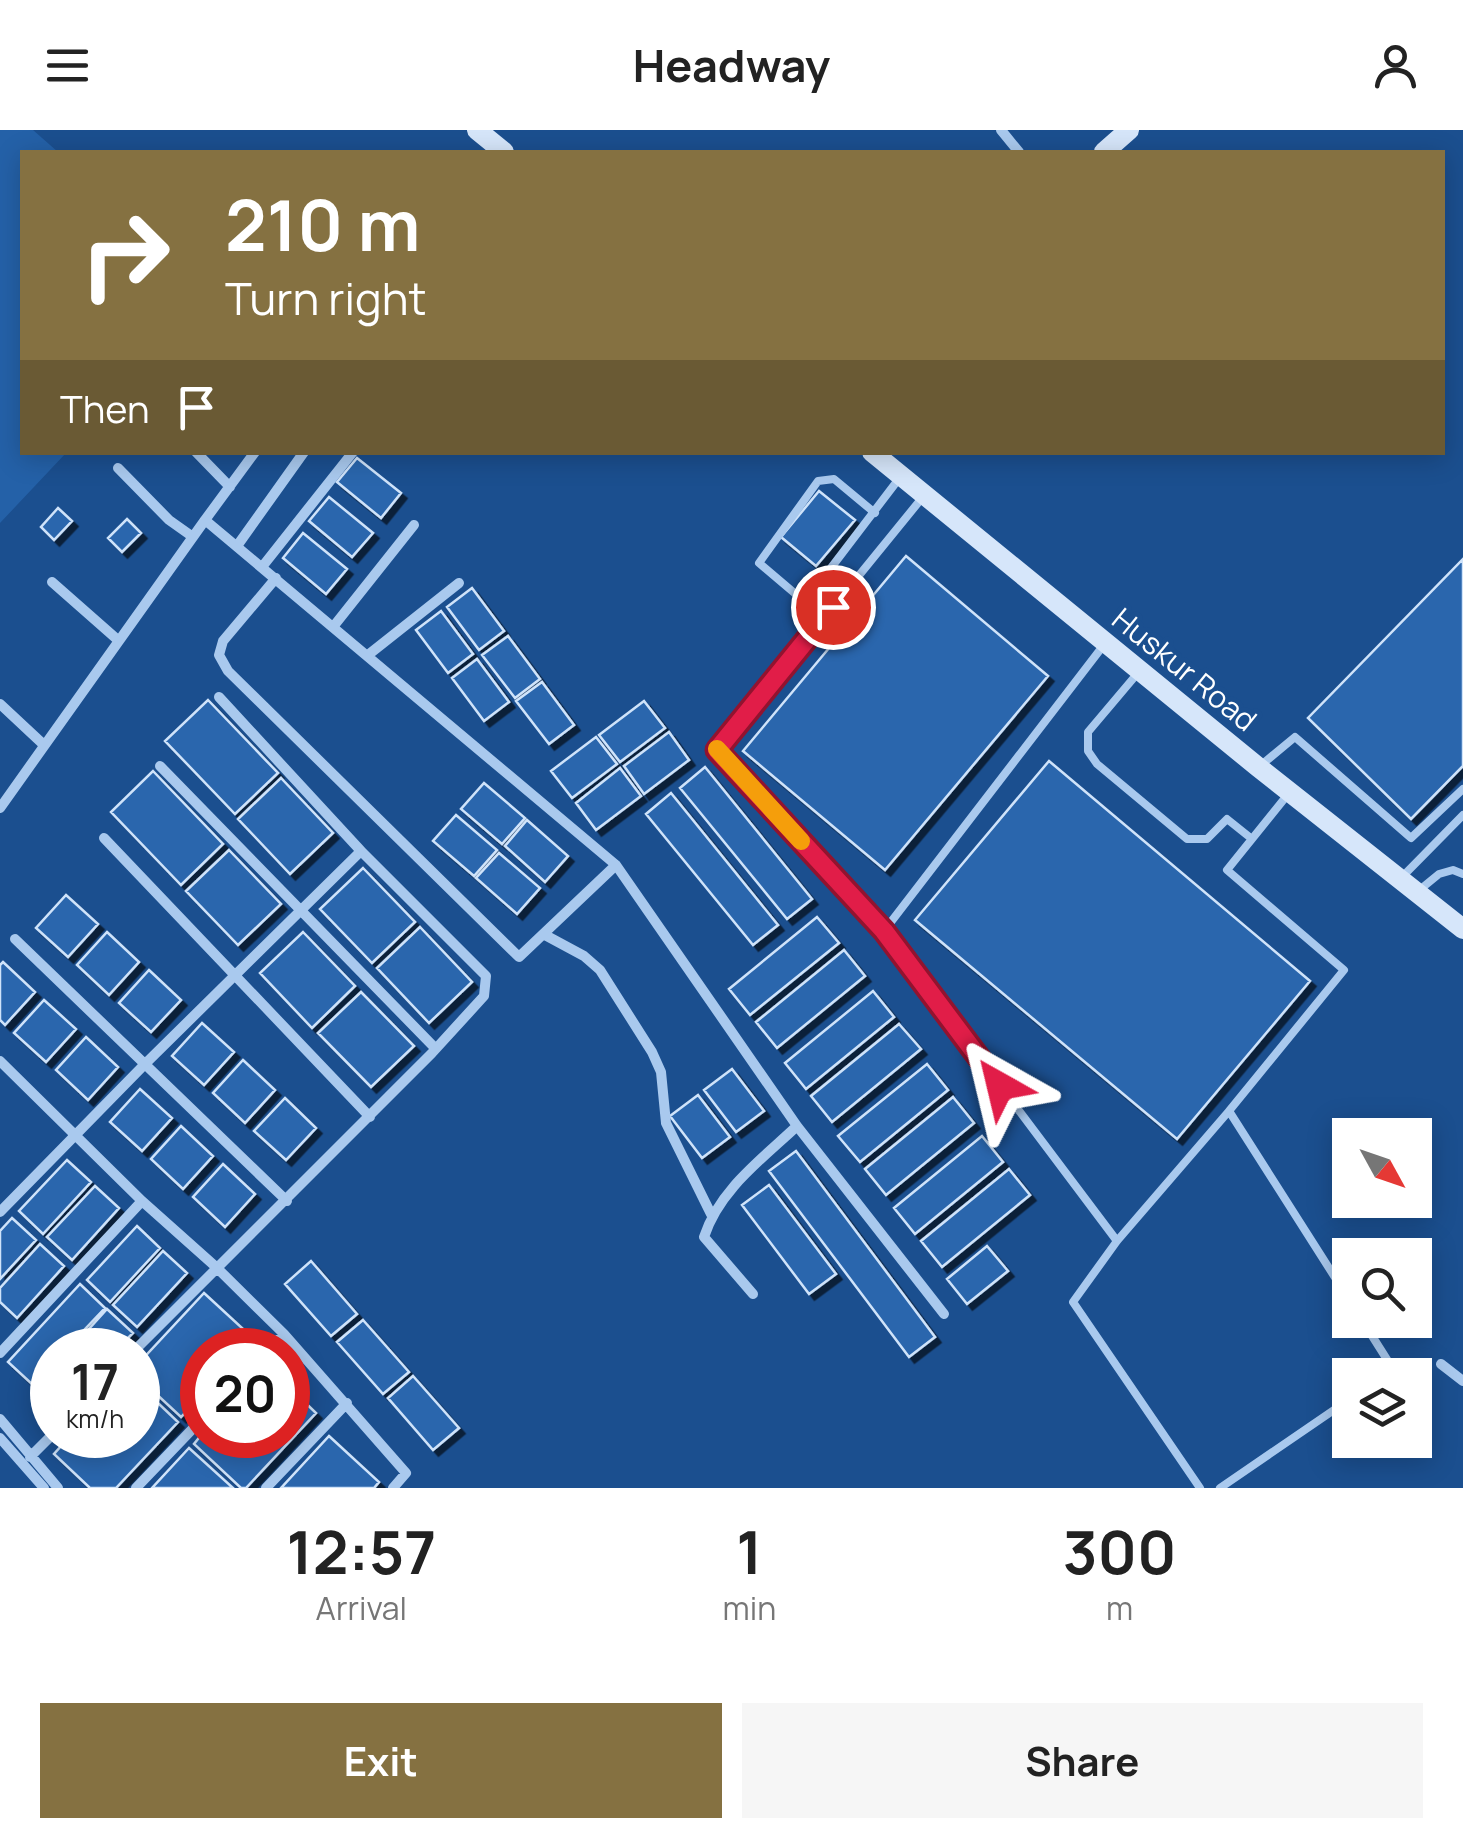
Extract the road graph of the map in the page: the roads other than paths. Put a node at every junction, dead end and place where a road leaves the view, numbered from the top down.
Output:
1 (1002, 130) edge
2 (1130, 130) edge
3 (1106, 146) edge
4 (1018, 150) edge
5 (199, 455) edge
6 (253, 455) edge
7 (302, 455) edge
8 (351, 455) edge
9 (876, 455) edge
10 (118, 468) dead end
11 (901, 476) junction
12 (230, 487) junction
13 (925, 494) junction
14 (874, 513) junction
15 (206, 520) junction
16 (414, 526) dead end
17 (193, 537) junction
18 (236, 546) junction
19 (262, 567) junction
20 (276, 578) junction
21 (52, 582) dead end
22 (459, 583) dead end
23 (333, 627) junction
24 (119, 641) junction
25 (1106, 642) junction
26 (368, 656) junction
27 (1140, 670) junction
28 (219, 697) dead end
29 (2, 712) edge
30 (44, 745) junction
31 (160, 766) dead end
32 (1258, 767) junction
33 (1463, 789) edge
34 (1290, 792) junction
35 (0, 808) edge
36 (1463, 815) edge
37 (104, 838) dead end
38 (1252, 839) junction
39 (362, 851) junction
40 (616, 865) junction
41 (1463, 874) edge
42 (1408, 886) junction
43 (301, 912) junction
44 (1463, 929) edge
45 (884, 931) junction
46 (545, 936) junction
47 (15, 939) dead end
48 (236, 974) junction
49 (435, 1048) junction
50 (0, 1061) edge
51 (144, 1065) junction
52 (1229, 1111) junction
53 (370, 1118) junction
54 (796, 1126) junction
55 (74, 1135) junction
56 (287, 1201) junction
57 (142, 1202) junction
58 (0, 1212) edge
59 (711, 1214) junction
60 (1116, 1241) junction
61 (216, 1267) junction
62 (1332, 1274) edge
63 (753, 1294) dead end
64 (944, 1314) dead end
65 (156, 1328) edge
66 (278, 1328) edge
67 (0, 1353) edge
68 (310, 1363) edge
69 (1441, 1364) dead end
70 (1463, 1382) edge
71 (346, 1403) junction
72 (1332, 1411) edge
73 (0, 1418) edge
74 (0, 1438) edge
75 (180, 1441) edge
76 (30, 1457) edge
77 (31, 1458) edge
78 (44, 1488) edge
79 (58, 1488) edge
80 (136, 1488) edge
81 (266, 1488) edge
82 (392, 1488) edge
83 (1200, 1488) edge
84 (1220, 1488) edge

1 - 4 street
2 - 3 street
5 - 12 street
6 - 12 street
7 - 18 street
8 - 19 street
9 - 11 street, Huskur Road
10 - 17 street
11 - 13 street, Huskur Road
11 - 14 lane
12 - 15 street
13 - 25 street, Huskur Road
13 - 45 lane
14 - 14 lane
15 - 17 street
15 - 18 street
16 - 23 street
17 - 24 street
18 - 19 street
19 - 20 street
20 - 23 street
20 - 46 street
21 - 24 street
22 - 26 street
23 - 26 street
24 - 30 street
25 - 27 street, Huskur Road
25 - 45 lane
26 - 40 street
27 - 32 street, Huskur Road
27 - 38 lane
28 - 39 street
29 - 30 street
30 - 35 street
31 - 43 street
32 - 33 lane
32 - 34 street, Huskur Road
34 - 38 lane
34 - 42 street, Huskur Road
36 - 42 lane
37 - 48 street
38 - 52 lane
39 - 43 street
39 - 49 street
40 - 46 street
40 - 54 street
41 - 42 lane
42 - 44 street, Huskur Road
43 - 48 street
43 - 49 street
45 - 60 lane
46 - 59 street
47 - 51 street
48 - 51 street
48 - 53 street
49 - 53 street
50 - 55 street
51 - 55 street
51 - 56 street
52 - 60 lane
52 - 62 lane
53 - 56 street
54 - 59 street
54 - 64 street
55 - 57 street
55 - 58 street
56 - 61 street
57 - 61 street
57 - 67 street
59 - 63 street
60 - 83 lane
61 - 65 street
61 - 66 street
68 - 71 street
69 - 70 street
71 - 81 street
71 - 82 street
72 - 84 lane
73 - 76 street
74 - 78 street
75 - 80 street
77 - 79 street

